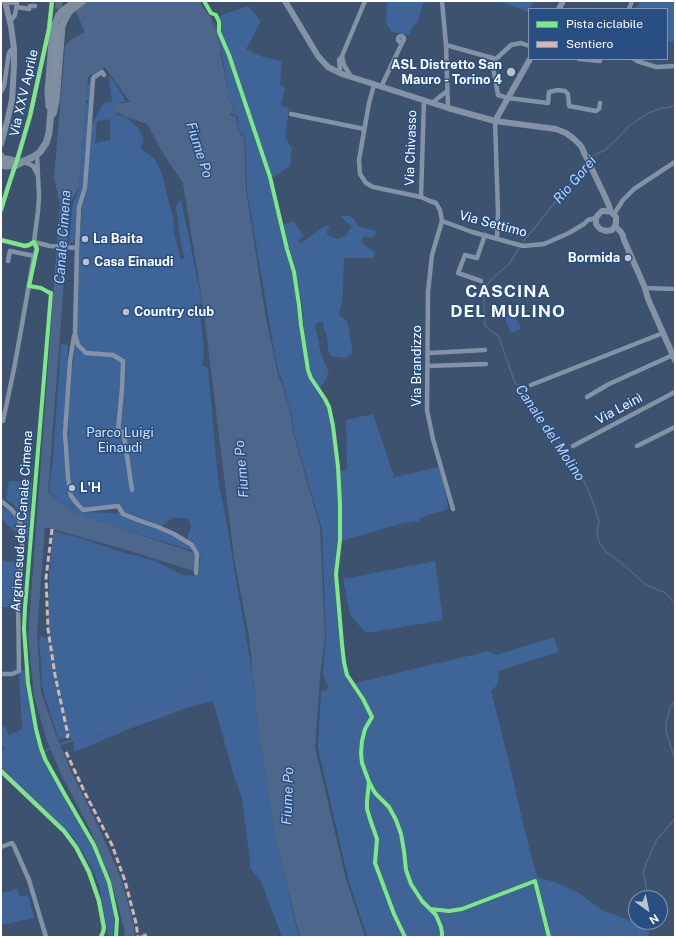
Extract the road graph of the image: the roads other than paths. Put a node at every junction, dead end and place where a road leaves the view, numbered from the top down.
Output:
1 (52, 1) edge
2 (76, 1) edge
3 (83, 1) edge
4 (285, 1) edge
5 (365, 1) edge
6 (442, 1) edge
7 (4, 3) edge
8 (17, 4) edge
9 (35, 6) dead end
10 (10, 22) junction
11 (403, 41) dead end
12 (446, 45) junction
13 (528, 46) edge
14 (14, 49) junction
15 (342, 56) junction
16 (496, 59) junction
17 (529, 60) edge
18 (590, 60) edge
19 (636, 60) edge
20 (600, 61) dead end
21 (675, 66) edge
22 (339, 72) junction
23 (104, 75) dead end
24 (351, 77) junction
25 (374, 85) junction
26 (381, 87) junction
27 (447, 91) junction
28 (1, 92) edge
29 (508, 98) junction
30 (424, 100) junction
31 (432, 103) junction
32 (600, 103) dead end
33 (448, 108) junction
34 (291, 114) dead end
35 (495, 121) junction
36 (51, 122) junction
37 (364, 129) junction
38 (1, 144) edge
39 (37, 154) junction
40 (3, 161) edge
41 (23, 162) junction
42 (675, 162) edge
43 (38, 177) junction
44 (421, 197) junction
45 (623, 200) junction
46 (1, 210) edge
47 (610, 212) junction
48 (442, 221) junction
49 (596, 221) junction
50 (615, 225) junction
51 (485, 235) junction
52 (497, 238) junction
53 (1, 240) edge
54 (34, 242) junction
55 (76, 248) junction
56 (34, 256) junction
57 (8, 261) dead end
58 (481, 281) dead end
59 (645, 288) junction
60 (675, 289) edge
61 (663, 333) junction
62 (75, 334) junction
63 (672, 344) edge
64 (485, 350) dead end
65 (428, 353) junction
66 (674, 358) edge
67 (486, 364) dead end
68 (428, 366) junction
69 (531, 385) dead end
70 (675, 392) edge
71 (588, 397) dead end
72 (3, 421) dead end
73 (675, 427) edge
74 (573, 446) dead end
75 (637, 446) dead end
76 (132, 490) dead end
77 (1, 501) edge
78 (453, 509) dead end
79 (196, 574) dead end
80 (1, 674) edge
81 (3, 773) edge
82 (1, 847) edge
83 (46, 937) edge
84 (101, 937) edge

1 - 46 street, Via XXV Aprile
2 - 36 main road, bridge
3 - 36 main road
4 - 22 street
5 - 15 street
6 - 12 street
7 - 8 street
7 - 10 street
8 - 9 street
8 - 10 street
10 - 14 street
11 - 26 street
12 - 16 street
12 - 27 street
13 - 16 street
14 - 28 street
14 - 38 street
15 - 22 street
15 - 24 street
16 - 29 street
17 - 29 street
18 - 20 street
19 - 21 street
22 - 24 street
23 - 55 street
24 - 25 street
25 - 26 street
25 - 37 street, Via Settimo
26 - 30 street
27 - 31 street
27 - 33 street
29 - 32 street
29 - 35 street
30 - 31 street
30 - 44 street, Via Chivasso
31 - 33 street
33 - 35 street
34 - 37 street
35 - 47 street
35 - 52 street
36 - 39 main road
37 - 44 street, Via Settimo
39 - 41 main road
39 - 43 street
40 - 41 main road, bridge
41 - 43 street
42 - 45 street
43 - 54 street
44 - 48 street, Via Settimo
45 - 47 street
45 - 50 street
47 - 49 street
47 - 50 street
48 - 51 street, Via Settimo
48 - 65 street, Via Brandizzo
49 - 50 street
49 - 52 street, Via Settimo
50 - 59 street
51 - 52 street, Via Settimo
51 - 58 street
53 - 54 street
54 - 55 street
54 - 56 street
55 - 62 street
56 - 57 street
56 - 72 street
59 - 60 street
59 - 61 street
61 - 63 street
61 - 69 street
62 - 76 street
62 - 79 street
63 - 66 street
64 - 65 street
65 - 68 street, Via Brandizzo
66 - 71 street
67 - 68 street
68 - 78 street, Via Brandizzo
70 - 74 street, Via Leinì
73 - 75 street
77 - 80 street
81 - 84 street
82 - 83 street

